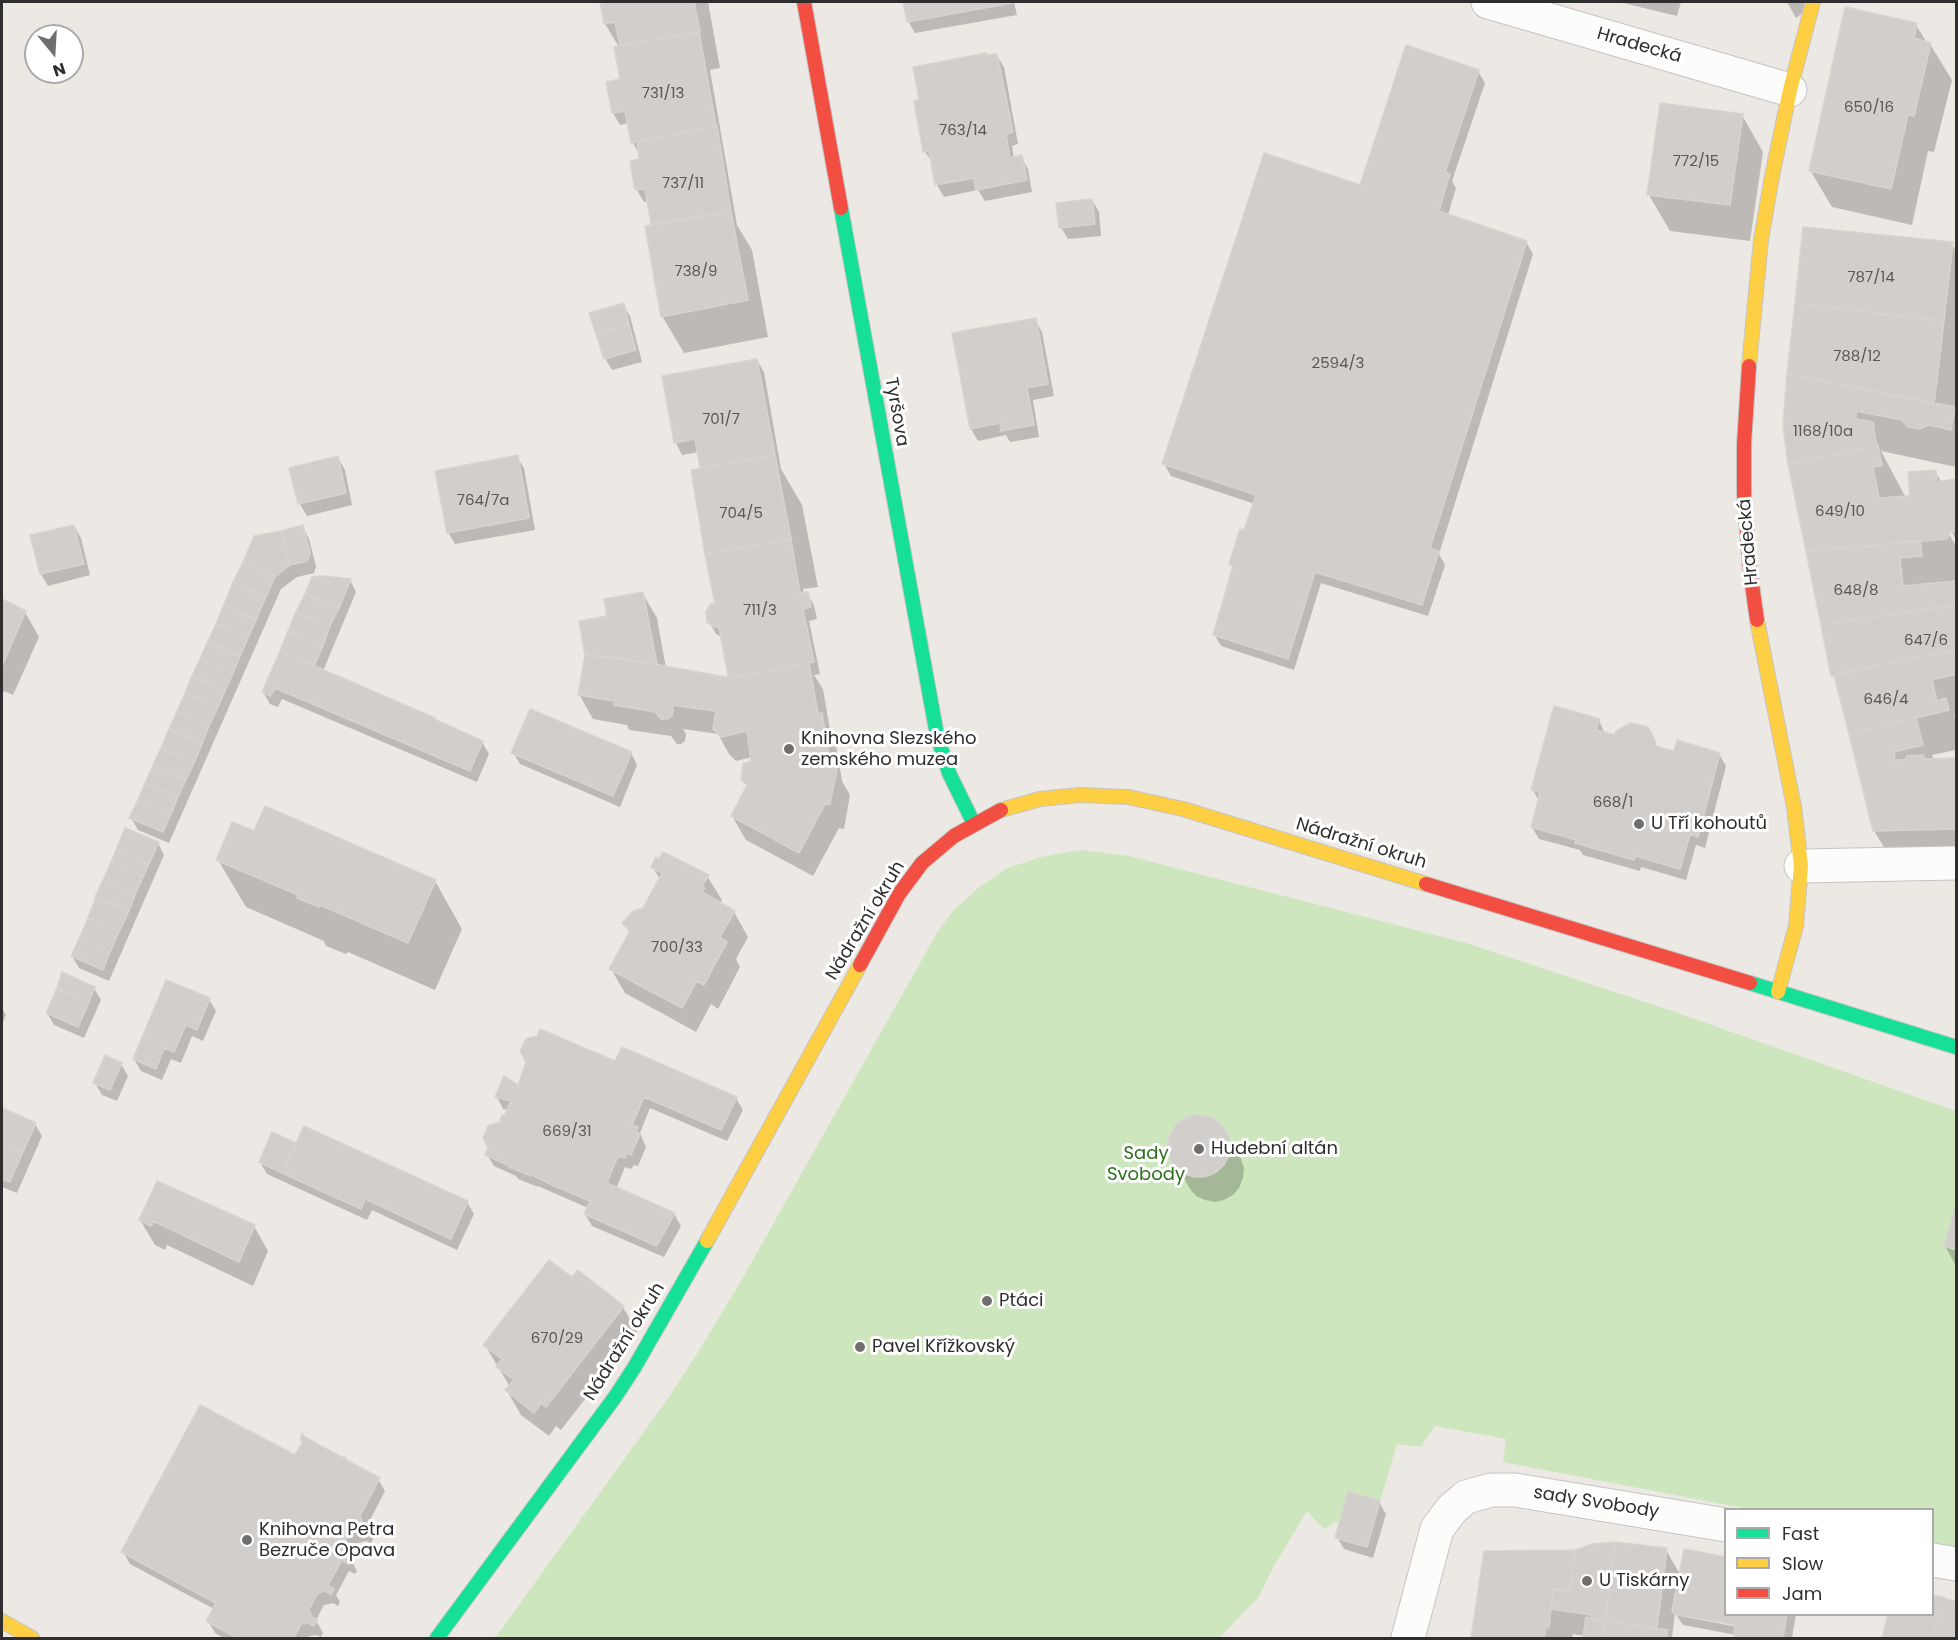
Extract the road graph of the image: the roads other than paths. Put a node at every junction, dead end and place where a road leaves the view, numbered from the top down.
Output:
1 (804, 2) edge
2 (1488, 2) edge
3 (1813, 2) edge
4 (1790, 90) junction
5 (974, 824) junction
6 (1956, 863) edge
7 (1801, 866) junction
8 (1778, 992) junction
9 (1956, 1047) edge
10 (1724, 1525) edge
11 (1934, 1560) edge
12 (1956, 1564) edge
13 (2, 1621) edge
14 (33, 1638) edge
15 (437, 1638) edge
16 (1408, 1638) edge

1 - 5 main road, Tyršova
2 - 4 street, Hradecká
3 - 4 main road, Hradecká
4 - 7 main road, Hradecká
5 - 8 main road, Nádražní okruh
5 - 15 main road, Nádražní okruh
6 - 7 street
7 - 8 main road, Hradecká
8 - 9 main road, Nádražní okruh
10 - 16 street, sady Svobody
11 - 12 street
13 - 14 main road

